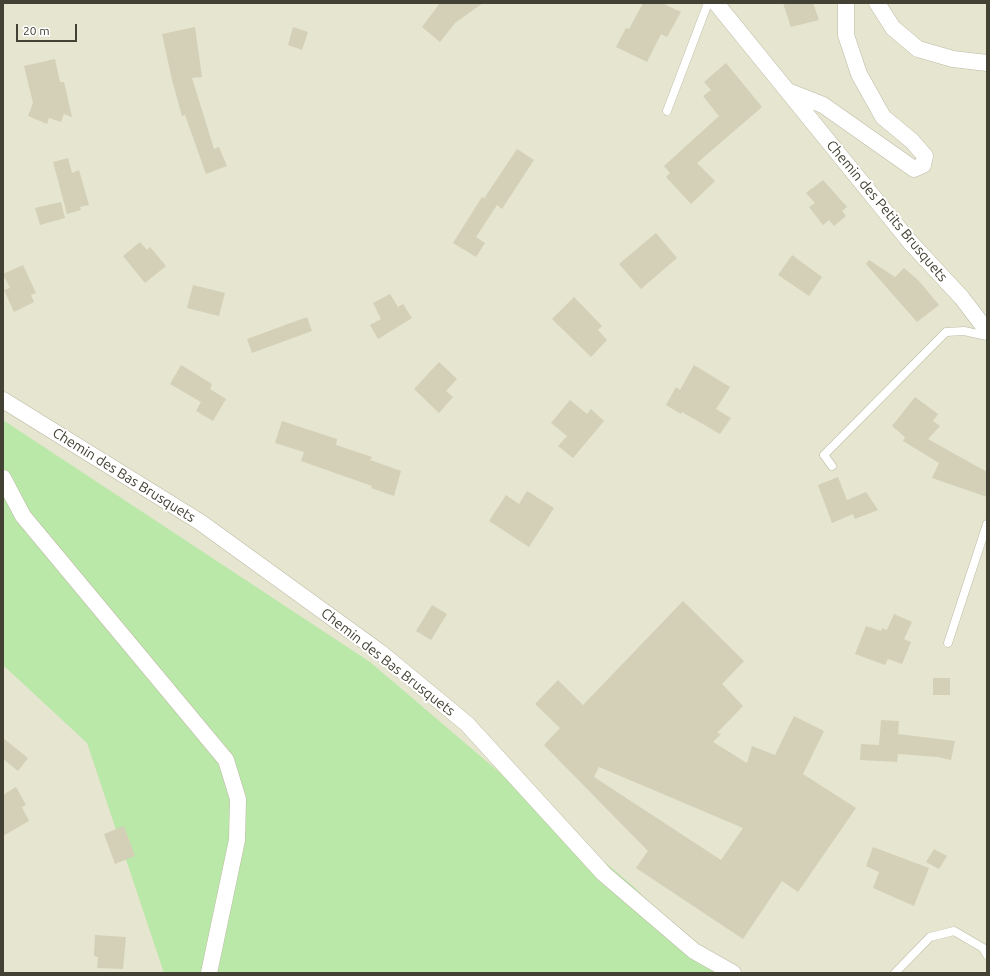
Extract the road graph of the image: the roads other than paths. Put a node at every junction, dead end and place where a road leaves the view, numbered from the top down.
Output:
1 (708, 3) edge
2 (716, 3) edge
3 (846, 3) edge
4 (877, 3) edge
5 (987, 63) edge
6 (787, 91) junction
7 (667, 111) dead end
8 (987, 331) edge
9 (987, 336) edge
10 (3, 400) edge
11 (832, 466) dead end
12 (3, 478) edge
13 (987, 524) edge
14 (948, 643) dead end
15 (987, 955) edge
16 (209, 973) edge
17 (733, 973) edge
18 (895, 973) edge

1 - 7 lane
2 - 6 street, Chemin des Petits Brusquets
3 - 6 street
4 - 5 street
6 - 8 street, Chemin des Petits Brusquets
9 - 11 lane
10 - 17 street, Chemin des Bas Brusquets
12 - 16 street
13 - 14 lane
15 - 18 lane

